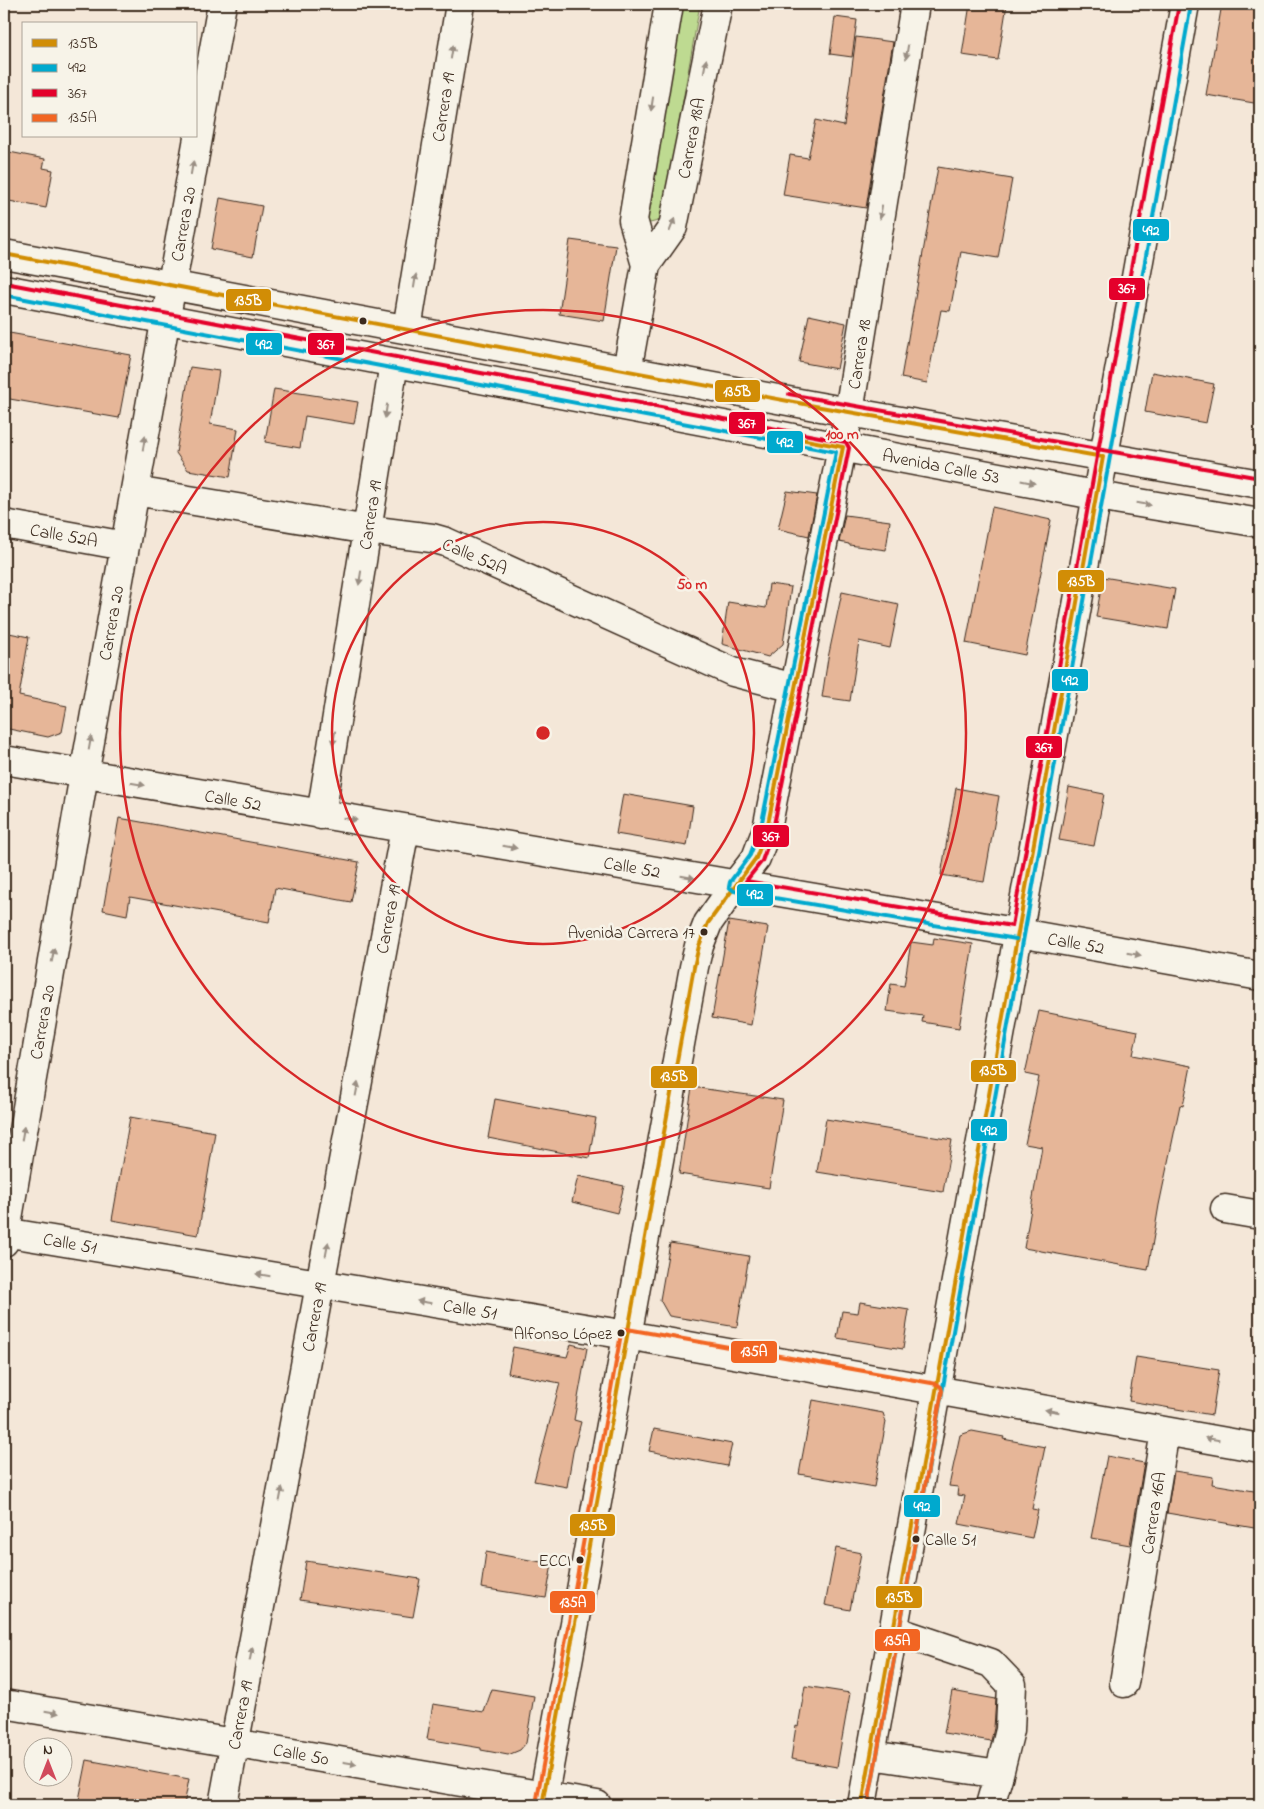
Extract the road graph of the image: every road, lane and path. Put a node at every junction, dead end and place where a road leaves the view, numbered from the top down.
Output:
1 (222, 4) edge
2 (460, 4) edge
3 (669, 4) edge
4 (718, 4) edge
5 (915, 4) edge
6 (1185, 4) edge
7 (4, 254) edge
8 (646, 265) junction
9 (172, 286) junction
10 (4, 289) edge
11 (166, 320) junction
12 (407, 329) junction
13 (394, 363) junction
14 (627, 370) junction
15 (849, 412) junction
16 (843, 447) junction
17 (1103, 456) junction
18 (1260, 484) edge
19 (135, 491) junction
20 (1096, 495) junction
21 (4, 524) edge
22 (1260, 524) edge
23 (368, 530) junction
24 (125, 546) junction
25 (795, 688) junction
26 (4, 760) edge
27 (84, 774) junction
28 (321, 814) junction
29 (405, 828) junction
30 (735, 885) junction
31 (1017, 933) junction
32 (1260, 976) edge
33 (1225, 1208) dead end
34 (1260, 1215) edge
35 (4, 1236) edge
36 (320, 1285) junction
37 (627, 1335) junction
38 (936, 1390) junction
39 (1165, 1431) junction
40 (1260, 1448) edge
41 (893, 1630) junction
42 (1124, 1683) dead end
43 (4, 1704) edge
44 (235, 1743) junction
45 (871, 1755) junction
46 (999, 1774) junction
47 (543, 1801) edge
48 (223, 1805) edge
49 (597, 1805) edge
50 (862, 1805) edge
51 (990, 1805) edge

9 -> 1 street, Carrera 20
12 -> 2 street, Carrera 19
3 -> 8 street, Carrera 18A
8 -> 4 street, Carrera 18A
5 -> 15 street, Carrera 18
6 - 17 street
7 - 9 street, Avenida Calle 53
8 - 14 street, Carrera 18A
9 - 11 street, Carrera 20
9 - 12 street, Avenida Calle 53
10 - 11 street, Avenida Calle 53
11 - 13 street, Avenida Calle 53
19 -> 11 street, Carrera 20
12 - 14 street, Avenida Calle 53
13 - 16 street, Avenida Calle 53
13 -> 23 street, Carrera 19
14 - 15 street, Avenida Calle 53
15 - 16 street, Carrera 18
15 - 17 street, Avenida Calle 53
16 -> 20 street, Avenida Calle 53
16 - 25 street, Carrera 18
17 - 18 street, Avenida Calle 53
17 - 20 street
19 - 23 street, Calle 52A
19 - 24 street, Carrera 20
20 -> 22 street, Avenida Calle 53
20 - 31 street
21 - 24 street, Calle 52A
23 - 25 street, Calle 52A
23 -> 28 street, Carrera 19
27 -> 24 street, Carrera 20
25 - 30 street, Carrera 18
26 - 27 street, Calle 52
27 -> 28 street, Calle 52
35 -> 27 street, Carrera 20
28 -> 29 street, Calle 52
29 -> 30 street, Calle 52
36 -> 29 street, Carrera 19
30 - 31 street, Calle 52
30 - 37 street, Carrera 18
31 -> 32 street, Calle 52
31 - 38 street
33 - 34 street
36 -> 35 street, Calle 51
37 -> 36 street, Calle 51
44 -> 36 street, Carrera 19
37 - 38 street, Calle 51
37 - 47 street, Carrera 18
39 -> 38 street, Calle 51
38 - 41 street
40 -> 39 street, Calle 51
39 - 42 street, Carrera 16A
41 - 45 street
41 - 46 street
43 -> 44 street, Calle 50
44 -> 47 street, Calle 50
44 - 48 street, Carrera 19
45 - 46 street
45 - 50 street
46 - 51 street
47 - 49 street, Calle 50

